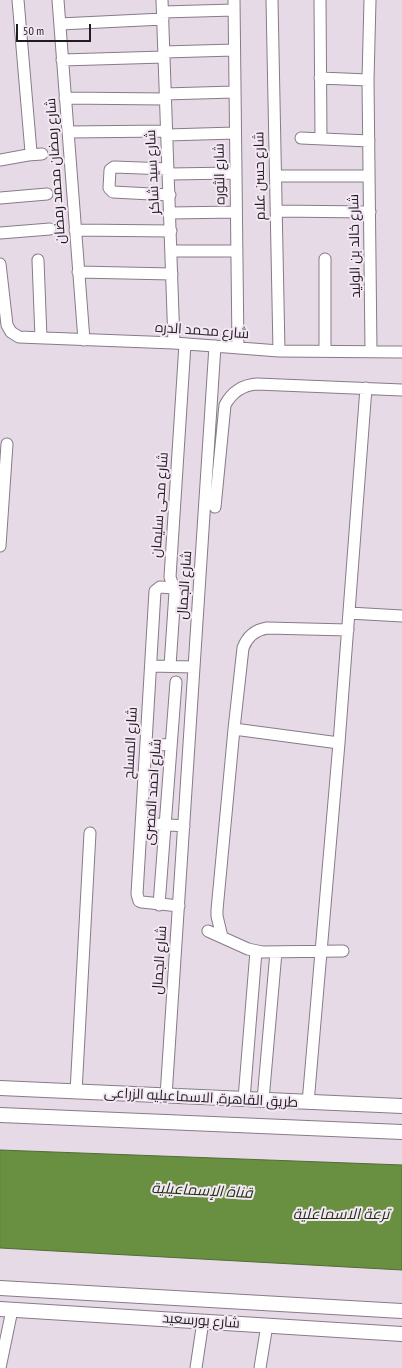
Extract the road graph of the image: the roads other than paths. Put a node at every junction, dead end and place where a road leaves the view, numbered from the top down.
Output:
1 (18, 0) edge
2 (58, 0) edge
3 (162, 0) edge
4 (272, 0) edge
5 (320, 0) edge
6 (370, 0) edge
7 (234, 5) edge
8 (163, 16) junction
9 (60, 24) junction
10 (234, 50) junction
11 (164, 54) junction
12 (62, 60) junction
13 (320, 78) junction
14 (368, 80) junction
15 (234, 92) junction
16 (165, 96) junction
17 (65, 98) junction
18 (68, 132) junction
19 (167, 133) junction
20 (235, 133) junction
21 (301, 138) dead end
22 (321, 139) junction
23 (369, 141) junction
24 (42, 154) dead end
25 (28, 155) junction
26 (0, 160) edge
27 (168, 171) junction
28 (236, 173) junction
29 (276, 176) junction
30 (369, 176) junction
31 (47, 194) dead end
32 (170, 195) junction
33 (0, 198) edge
34 (276, 211) junction
35 (236, 212) junction
36 (370, 212) junction
37 (170, 213) junction
38 (50, 229) dead end
39 (75, 230) junction
40 (171, 231) junction
41 (0, 233) edge
42 (171, 251) junction
43 (236, 251) junction
44 (325, 259) dead end
45 (38, 260) dead end
46 (0, 264) edge
47 (78, 272) junction
48 (172, 274) junction
49 (41, 338) junction
50 (84, 340) junction
51 (179, 344) junction
52 (215, 346) junction
53 (238, 348) junction
54 (279, 351) junction
55 (325, 351) junction
56 (371, 351) junction
57 (402, 352) edge
58 (366, 388) junction
59 (402, 390) edge
60 (7, 444) dead end
61 (215, 507) dead end
62 (0, 546) edge
63 (174, 588) junction
64 (349, 613) junction
65 (402, 616) edge
66 (348, 630) junction
67 (151, 666) junction
68 (170, 666) junction
69 (194, 667) junction
70 (176, 682) dead end
71 (234, 729) junction
72 (339, 743) junction
73 (146, 744) junction
74 (171, 745) junction
75 (168, 785) junction
76 (186, 787) junction
77 (142, 823) junction
78 (166, 825) junction
79 (184, 826) junction
80 (90, 833) dead end
81 (159, 905) junction
82 (179, 906) junction
83 (208, 931) dead end
84 (222, 937) junction
85 (321, 951) junction
86 (343, 951) dead end
87 (256, 952) junction
88 (276, 952) junction
89 (0, 1088) edge
90 (76, 1092) junction
91 (166, 1096) junction
92 (244, 1099) junction
93 (263, 1100) junction
94 (308, 1103) junction
95 (402, 1106) edge
96 (0, 1114) edge
97 (402, 1132) edge
98 (0, 1288) edge
99 (6, 1309) edge
100 (402, 1311) edge
101 (203, 1321) junction
102 (267, 1325) junction
103 (402, 1334) edge
104 (1, 1362) edge
105 (196, 1368) edge
106 (260, 1368) edge

1 - 25 street
2 - 9 street, شارع رمضان محمد رمضان
3 - 8 street, شارع سيد شاكر
4 - 29 street, شارع حسن علام
5 - 13 street
6 - 14 street, شارع خالد بن الوليد
7 - 8 street
7 - 10 street, شارع الثوره
8 - 9 street
8 - 11 street, شارع سيد شاكر
9 - 12 street, شارع رمضان محمد رمضان
10 - 11 street
10 - 15 street, شارع الثوره
11 - 12 street
11 - 16 street, شارع سيد شاكر
12 - 17 street, شارع رمضان محمد رمضان
13 - 14 street
13 - 22 street
14 - 23 street, شارع خالد بن الوليد
15 - 16 street
15 - 20 street, شارع الثوره
16 - 17 street
16 - 19 street, شارع سيد شاكر
17 - 18 street, شارع رمضان محمد رمضان
18 - 19 street
18 - 39 street, شارع رمضان محمد رمضان
19 - 20 street
19 - 27 street, شارع سيد شاكر
20 - 28 street, شارع الثوره
21 - 22 street
22 - 23 street
23 - 30 street, شارع خالد بن الوليد
24 - 25 street
25 - 26 street
27 - 28 street
27 - 32 street, شارع سيد شاكر
27 - 32 street
28 - 35 street, شارع الثوره
29 - 30 street
29 - 34 street, شارع حسن علام
30 - 36 street, شارع خالد بن الوليد
31 - 33 street
32 - 37 street, شارع سيد شاكر
34 - 36 street
34 - 54 street, شارع حسن علام
35 - 37 street
35 - 43 street, شارع الثوره
36 - 56 street, شارع خالد بن الوليد
37 - 40 street, شارع سيد شاكر
38 - 41 street
39 - 40 street
39 - 47 street, شارع رمضان محمد رمضان
40 - 42 street, شارع سيد شاكر
42 - 43 street
42 - 48 street, شارع سيد شاكر
43 - 53 street, شارع الثوره
44 - 55 street
45 - 49 street
46 - 49 street, شارع محمد الدره
47 - 48 street
47 - 50 street, شارع رمضان محمد رمضان
48 - 51 street, شارع سيد شاكر
49 - 50 street, شارع محمد الدره
50 - 51 street, شارع محمد الدره
51 - 52 street, شارع محمد الدره
51 - 63 street, شارع محى سليمان
52 - 53 street, شارع محمد الدره
52 - 69 street, شارع الجمال
53 - 54 street, شارع محمد الدره
54 - 55 street, شارع محمد الدره
55 - 56 street, شارع محمد الدره
56 - 57 street, شارع محمد الدره
58 - 59 street
58 - 61 street
58 - 64 street
60 - 62 street
63 - 67 street, شارع المسلح
63 - 68 street, شارع محى سليمان
64 - 65 street
64 - 66 street
66 - 71 street
66 - 72 street
67 - 68 street
67 - 73 street, شارع المسلح
68 - 69 street
69 - 76 street, شارع الجمال
70 - 74 street, شارع احمد المصرى
71 - 72 street
71 - 84 street
72 - 85 street
73 - 74 street
73 - 77 street, شارع المسلح
74 - 75 street, شارع احمد المصرى
75 - 76 street
75 - 78 street, شارع احمد المصرى
76 - 79 street, شارع الجمال
77 - 78 street
77 - 81 street, شارع المسلح
78 - 79 street
78 - 81 street, شارع احمد المصرى
79 - 82 street, شارع الجمال
80 - 90 street
81 - 82 street
82 - 91 street, شارع الجمال
83 - 84 street
84 - 87 street
85 - 86 street
85 - 88 street
85 - 94 street
87 - 88 street
87 - 92 street
88 - 93 street
89 - 90 main road, طريق القاهرة, الاسماعيليه الزراعى
90 - 91 main road, طريق القاهرة, الاسماعيليه الزراعى
91 - 92 main road, طريق القاهرة, الاسماعيليه الزراعى
92 - 93 main road, طريق القاهرة, الاسماعيليه الزراعى
93 - 94 main road, طريق القاهرة, الاسماعيليه الزراعى
94 - 95 main road, طريق القاهرة, الاسماعيليه الزراعى
96 - 97 main road, طريق القاهرة, الاسماعيليه الزراعى
98 - 100 main road, شارع بورسعيد
99 - 101 main road, شارع بورسعيد
99 - 104 street
101 - 102 main road, شارع بورسعيد
101 - 105 street
102 - 103 main road, شارع بورسعيد
102 - 106 street

